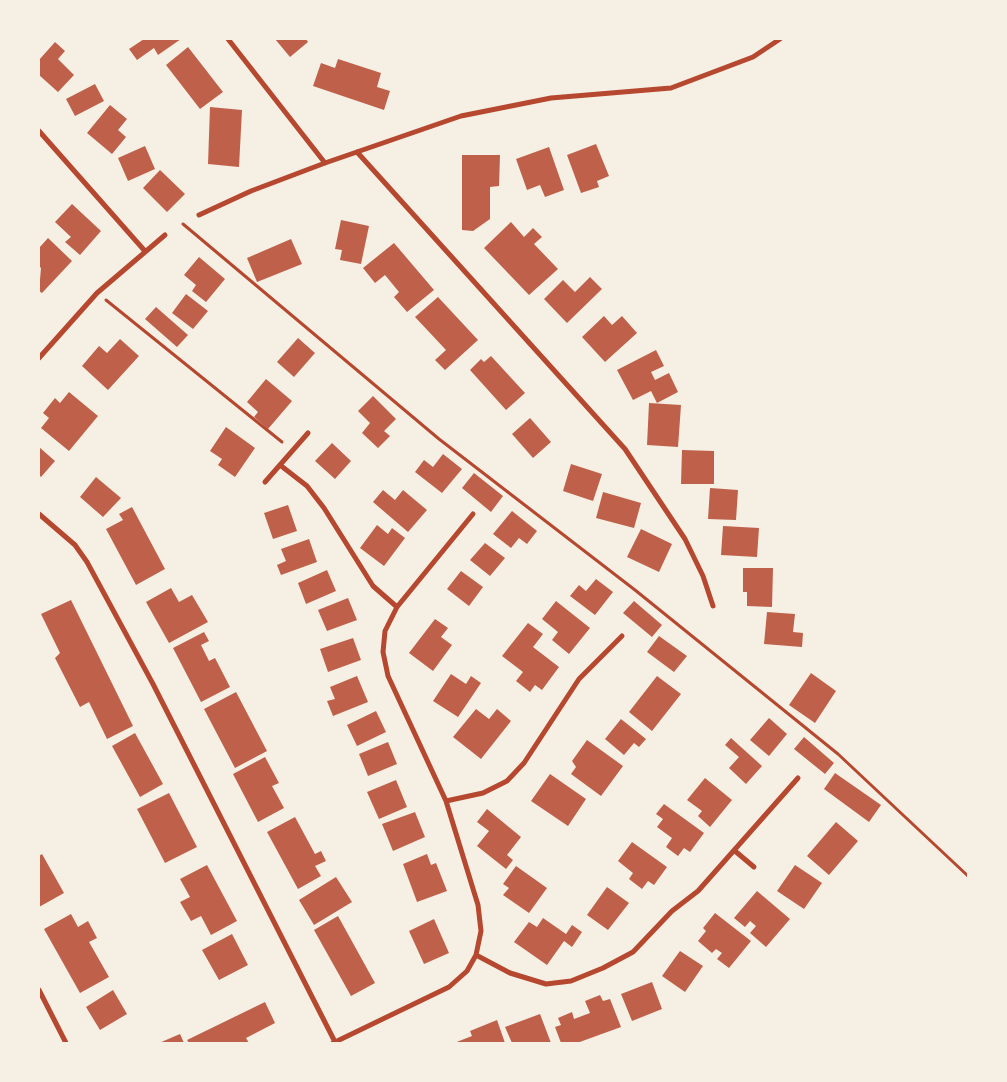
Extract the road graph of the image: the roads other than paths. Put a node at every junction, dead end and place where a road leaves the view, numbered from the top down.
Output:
1 (228, 39) edge
2 (780, 39) edge
3 (39, 131) edge
4 (356, 152) junction
5 (325, 162) junction
6 (199, 215) dead end
7 (165, 235) dead end
8 (144, 250) junction
9 (39, 358) edge
10 (308, 433) dead end
11 (280, 465) junction
12 (265, 482) dead end
13 (39, 514) edge
14 (472, 514) dead end
15 (397, 606) junction
16 (713, 606) dead end
17 (622, 636) dead end
18 (798, 778) dead end
19 (446, 801) junction
20 (735, 851) junction
21 (754, 867) dead end
22 (476, 955) junction
23 (39, 990) edge
24 (66, 1043) edge
25 (334, 1043) edge

1 - 5 street
2 - 4 street
3 - 8 street
4 - 5 street
4 - 16 street
5 - 6 street
7 - 8 street
8 - 9 street
10 - 11 street
11 - 12 street
11 - 15 street
13 - 25 street
14 - 15 street
15 - 19 street
17 - 19 street
18 - 20 street
19 - 22 street
20 - 21 street
20 - 22 street
22 - 25 street
23 - 24 street

